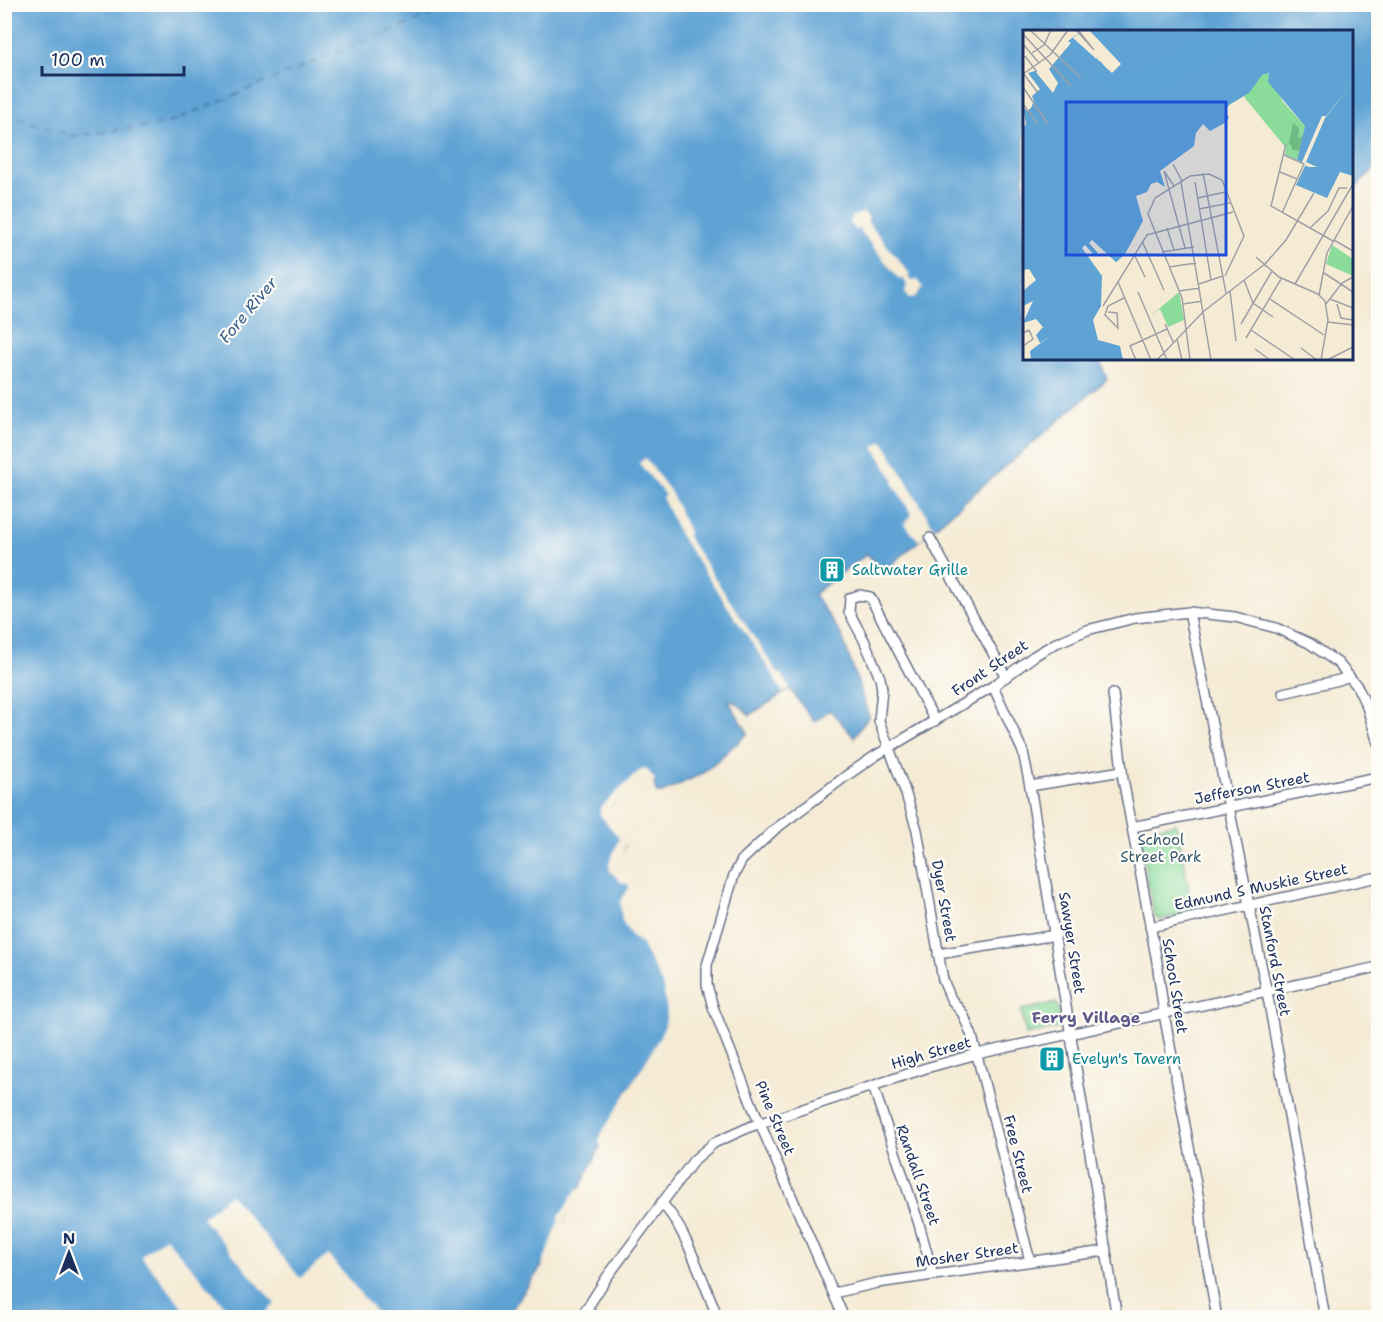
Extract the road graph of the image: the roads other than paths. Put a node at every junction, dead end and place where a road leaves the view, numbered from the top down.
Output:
1 (930, 538) dead end
2 (1189, 612) junction
3 (1349, 676) junction
4 (1006, 677) junction
5 (993, 686) junction
6 (1282, 693) dead end
7 (1113, 694) dead end
8 (935, 721) junction
9 (1378, 743) edge
10 (890, 748) junction
11 (1122, 771) junction
12 (1378, 777) edge
13 (1030, 786) junction
14 (1229, 808) junction
15 (1132, 827) junction
16 (1378, 877) edge
17 (1249, 905) junction
18 (719, 925) joint
19 (1150, 927) junction
20 (1056, 934) junction
21 (939, 954) junction
22 (1378, 967) edge
23 (1267, 992) junction
24 (1164, 1014) junction
25 (1072, 1034) junction
26 (977, 1054) junction
27 (873, 1086) junction
28 (760, 1124) junction
29 (661, 1203) junction
30 (1105, 1251) junction
31 (1030, 1261) junction
32 (933, 1275) junction
33 (834, 1293) junction
34 (583, 1313) edge
35 (596, 1317) edge
36 (718, 1317) edge
37 (844, 1317) edge
38 (1117, 1317) edge
39 (1217, 1317) edge
40 (1325, 1317) edge

1 - 4 street
2 - 3 street, Front Street
2 - 4 street, Front Street
2 - 14 street, Stanford Street
3 - 6 street
3 - 9 street, Front Street
4 - 5 street, Front Street
5 - 8 street, Front Street
5 - 13 street, Sawyer Street
7 - 11 street, School Street
8 - 10 street, Front Street
8 - 10 street, Dyer Street
10 - 18 street, Front Street
10 - 21 street, Dyer Street
11 - 13 street
11 - 15 street, School Street
12 - 14 street, Jefferson Street
13 - 20 street, Sawyer Street
14 - 15 street, Jefferson Street
14 - 17 street, Stanford Street
15 - 19 street, School Street
16 - 17 street, Edmund S Muskie Street
17 - 19 street, Edmund S Muskie Street
17 - 23 street, Stanford Street
18 - 28 street, Pine Street
19 - 24 street, School Street
20 - 21 street
20 - 25 street, Sawyer Street
21 - 26 street, Dyer Street
22 - 23 street, High Street
23 - 24 street, High Street
23 - 40 street, Stanford Street
24 - 25 street, High Street
24 - 39 street, School Street
25 - 26 street, High Street
25 - 30 street, Sawyer Street
26 - 27 street, High Street
26 - 31 street, Free Street
27 - 28 street, High Street
27 - 32 street, Randall Street
28 - 29 street, High Street
28 - 33 street, Pine Street
29 - 34 street, High Street
29 - 36 street
30 - 31 street, Mosher Street
30 - 38 street, Sawyer Street
31 - 32 street, Mosher Street
32 - 33 street, Mosher Street
33 - 37 street, Pine Street
34 - 35 street

